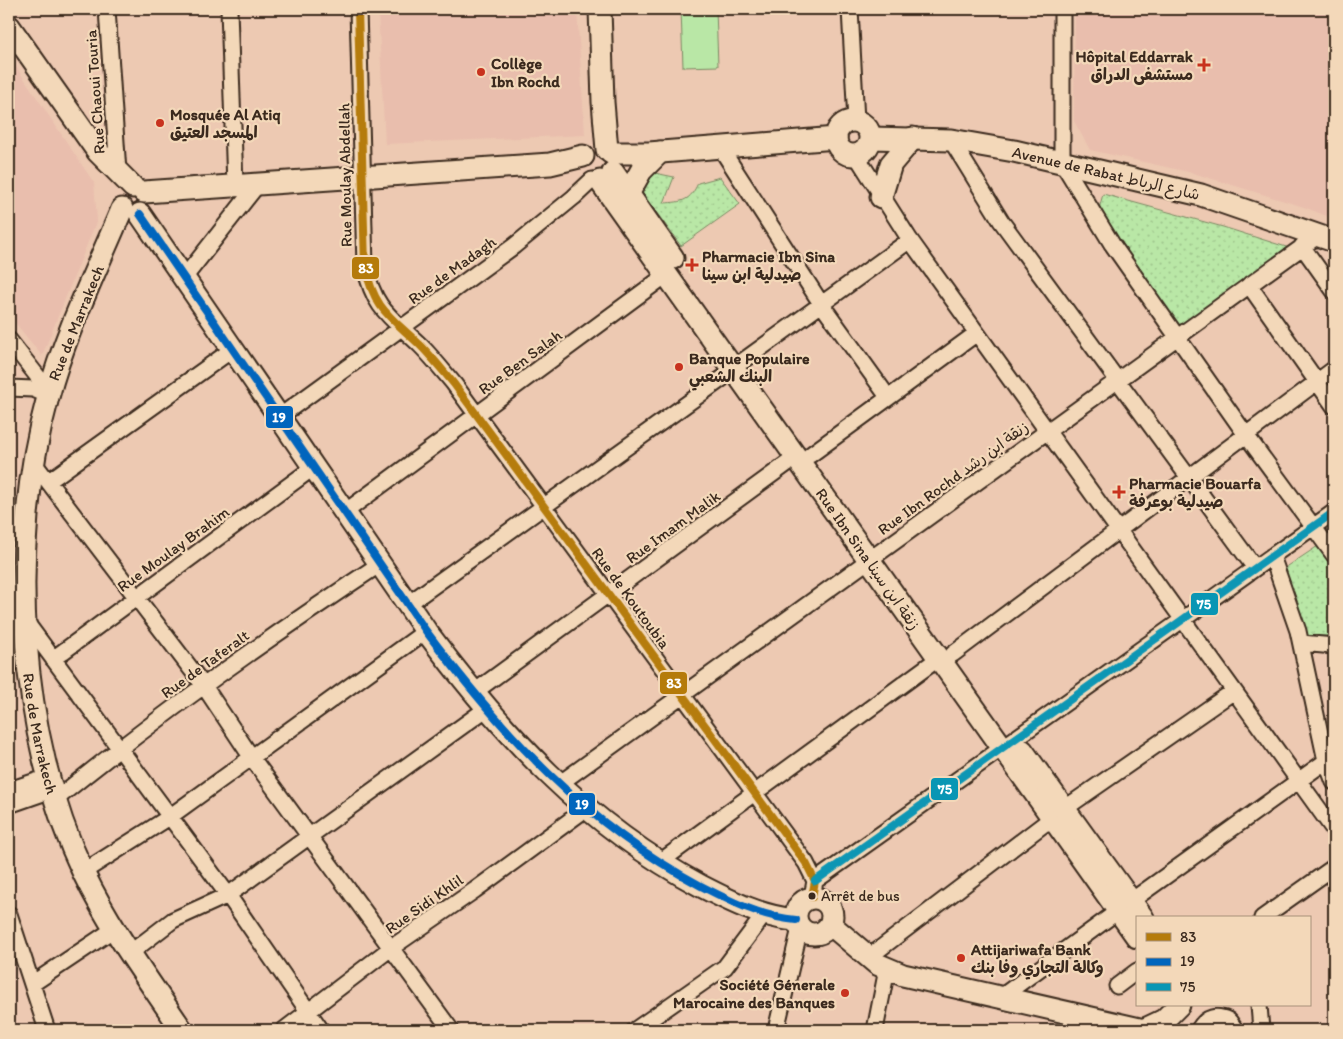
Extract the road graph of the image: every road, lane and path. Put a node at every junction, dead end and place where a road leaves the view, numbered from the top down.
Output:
1 (107, 9) edge
2 (229, 9) edge
3 (358, 9) edge
4 (600, 9) edge
5 (850, 9) edge
6 (1062, 9) edge
7 (9, 26) edge
8 (856, 120) junction
9 (836, 138) junction
10 (871, 138) junction
11 (913, 138) junction
12 (951, 140) junction
13 (720, 147) junction
14 (98, 152) junction
15 (654, 152) junction
16 (856, 155) junction
17 (1062, 162) junction
18 (600, 164) junction
19 (118, 172) junction
20 (364, 177) junction
21 (258, 184) junction
22 (235, 186) junction
23 (628, 194) junction
24 (881, 197) junction
25 (132, 200) junction
26 (910, 240) junction
27 (1318, 241) edge
28 (666, 275) junction
29 (184, 278) junction
30 (1249, 285) junction
31 (1334, 291) edge
32 (822, 305) junction
33 (401, 329) junction
34 (977, 333) junction
35 (1178, 336) junction
36 (9, 340) edge
37 (233, 349) junction
38 (738, 365) junction
39 (1334, 369) edge
40 (1118, 380) junction
41 (1316, 383) junction
42 (9, 388) edge
43 (49, 393) junction
44 (888, 397) junction
45 (1334, 406) edge
46 (477, 415) junction
47 (279, 417) junction
48 (1047, 431) junction
49 (1246, 435) junction
50 (803, 456) junction
51 (34, 464) junction
52 (314, 467) junction
53 (1188, 478) junction
54 (49, 481) junction
55 (544, 506) junction
56 (345, 512) junction
57 (1334, 512) edge
58 (1312, 528) junction
59 (1118, 530) junction
60 (1334, 555) edge
61 (874, 556) junction
62 (1272, 556) junction
63 (380, 564) junction
64 (1255, 568) junction
65 (608, 596) junction
66 (137, 597) junction
67 (408, 604) junction
68 (1183, 619) junction
69 (26, 622) junction
70 (426, 631) junction
71 (1301, 643) junction
72 (1334, 646) edge
73 (946, 656) junction
74 (52, 659) junction
75 (204, 686) junction
76 (1234, 691) junction
77 (681, 696) junction
78 (479, 701) junction
79 (1008, 744) junction
80 (118, 748) junction
81 (252, 758) junction
82 (1326, 761) junction
83 (1300, 782) junction
84 (1334, 782) edge
85 (559, 784) junction
86 (52, 789) junction
87 (9, 790) edge
88 (754, 793) junction
89 (9, 805) edge
90 (586, 808) junction
91 (1058, 813) junction
92 (168, 818) junction
93 (1334, 830) edge
94 (310, 836) junction
95 (660, 862) junction
96 (1334, 867) edge
97 (83, 872) junction
98 (813, 889) junction
99 (228, 896) junction
100 (1131, 910) edge
101 (9, 914) edge
102 (764, 915) junction
103 (1265, 916) edge
104 (798, 924) junction
105 (831, 925) junction
106 (114, 929) junction
107 (1136, 932) edge
108 (391, 948) junction
109 (130, 953) junction
110 (869, 958) junction
111 (887, 969) junction
112 (1136, 972) edge
113 (32, 984) junction
114 (1117, 986) dead end
115 (1002, 997) junction
116 (1179, 1006) edge
117 (1188, 1006) edge
118 (1259, 1006) edge
119 (308, 1013) junction
120 (1220, 1024) edge
121 (47, 1030) edge
122 (182, 1030) edge
123 (284, 1030) edge
124 (321, 1030) edge
125 (451, 1030) edge
126 (635, 1030) edge
127 (776, 1030) edge
128 (875, 1030) edge
129 (1143, 1030) edge
130 (1261, 1030) edge

1 - 19 street, Rue Chaoui Touria
2 - 22 street
3 - 20 street, Rue Moulay Abdellah
4 - 18 street
5 - 8 street
6 - 17 street
7 - 14 street
8 - 9 street
8 - 10 street
9 - 13 street
9 - 16 street
10 - 11 street, Avenue de Rabat شارع الرباط
10 - 16 street
11 - 12 street, Avenue de Rabat شارع الرباط
11 - 24 street
12 - 17 street, Avenue de Rabat شارع الرباط
12 - 40 street
13 - 15 street
13 - 32 street
14 - 19 street
14 - 25 street
15 - 18 street
15 - 23 street
16 - 24 street
17 - 27 street, Avenue de Rabat شارع الرباط
17 - 35 street
18 - 20 street
18 - 23 street, Rue Ibn Sina زنقة ابن سينا
18 - 28 street, Rue Ibn Sina زنقة ابن سينا
18 - 33 street, Rue de Madagh
19 - 25 street
20 - 21 street
20 - 33 street, Rue Moulay Abdellah
21 - 22 street
21 - 29 street
22 - 25 street
23 - 38 street, Rue Ibn Sina زنقة ابن سينا
24 - 26 street
25 - 29 street
25 - 43 street, Rue de Marrakech
26 - 32 street
26 - 34 street
27 - 30 street, Rue Ibn Rochd زنقة ابن رشد
27 - 31 street
28 - 38 street, Rue Ibn Sina زنقة ابن سينا
28 - 46 street, Rue Ben Salah
29 - 37 street
30 - 35 street, Rue Ibn Rochd زنقة ابن رشد
30 - 41 street
32 - 38 street
32 - 44 street
33 - 46 street, Rue de Koutoubia
33 - 47 street, Rue de Madagh
34 - 44 street, Rue Imam Malik
34 - 48 street
35 - 40 street, Rue Ibn Rochd زنقة ابن رشد
35 - 49 street
36 - 43 street
37 - 47 street
37 - 54 street
38 - 50 street, Rue Ibn Sina زنقة ابن سينا
38 - 55 street
39 - 41 street
40 - 48 street, Rue Ibn Rochd زنقة ابن رشد
40 - 53 street
41 - 45 street
41 - 49 street
42 - 43 street
43 - 51 street, Rue de Marrakech
44 - 50 street, Rue Imam Malik
46 - 55 street, Rue de Koutoubia
46 - 56 street, Rue Ben Salah
47 - 52 street
48 - 59 street
48 - 61 street, Rue Ibn Rochd زنقة ابن رشد
49 - 53 street
49 - 58 street
50 - 61 street, Rue Ibn Sina زنقة ابن سينا
50 - 65 street, Rue Imam Malik
51 - 54 street
51 - 69 street, Rue de Marrakech
52 - 56 street
52 - 66 street, Rue Moulay Brahim
53 - 59 street
53 - 64 street
54 - 66 street
55 - 65 street, Rue de Koutoubia
55 - 67 street
56 - 63 street
57 - 58 street
58 - 60 street
58 - 62 street
59 - 68 street
59 - 73 street
61 - 73 street, Rue Ibn Sina زنقة ابن سينا
61 - 77 street, Rue Ibn Rochd زنقة ابن رشد
62 - 64 street
62 - 71 street
63 - 67 street
63 - 75 street, Rue de Taferalt
64 - 68 street
65 - 77 street, Rue de Koutoubia
65 - 78 street, Rue Imam Malik
66 - 74 street, Rue Moulay Brahim
66 - 75 street
67 - 70 street
68 - 76 street
68 - 79 street
69 - 74 street
69 - 86 street, Rue de Marrakech
70 - 78 street
70 - 81 street
71 - 72 street
71 - 82 street
73 - 79 street, Rue Ibn Sina زنقة ابن سينا
73 - 88 street
74 - 80 street
75 - 80 street, Rue de Taferalt
75 - 81 street
76 - 83 street
76 - 91 street
77 - 85 street, Rue Ibn Rochd زنقة ابن رشد
77 - 88 street, Rue de Koutoubia
78 - 85 street
78 - 94 street, Rue Imam Malik
79 - 91 street, Rue Ibn Sina زنقة ابن سينا
79 - 98 street
80 - 86 street, Rue de Taferalt
80 - 92 street
81 - 92 street
81 - 94 street
82 - 83 street
82 - 84 street
83 - 93 street
83 - 100 street
85 - 90 street
86 - 87 street
86 - 89 street
86 - 97 street, Rue de Marrakech
88 - 95 street
88 - 98 street, Rue de Koutoubia
90 - 95 street
90 - 108 street, Rue Sidi Khlil
91 - 100 street, Rue Ibn Sina زنقة ابن سينا
91 - 110 street
92 - 97 street
92 - 99 street
94 - 99 street, Rue Imam Malik
94 - 108 street
95 - 102 street
96 - 103 street
97 - 106 street, Rue de Marrakech
98 - 104 street
98 - 105 street
99 - 109 street, Rue Imam Malik
99 - 119 street
100 - 107 street, Rue Ibn Sina زنقة ابن سينا
100 - 115 street
101 - 113 street
102 - 104 street
102 - 126 street
104 - 105 street
104 - 127 street
105 - 110 street
106 - 109 street, Rue de Marrakech
106 - 113 street
108 - 119 street, Rue Sidi Khlil
108 - 125 street
109 - 122 street, Rue de Marrakech
110 - 111 street
111 - 115 street
111 - 128 street
112 - 114 street
113 - 121 street
115 - 129 street
116 - 129 street
117 - 120 street
118 - 130 street
119 - 123 street, Rue Sidi Khlil
119 - 124 street

